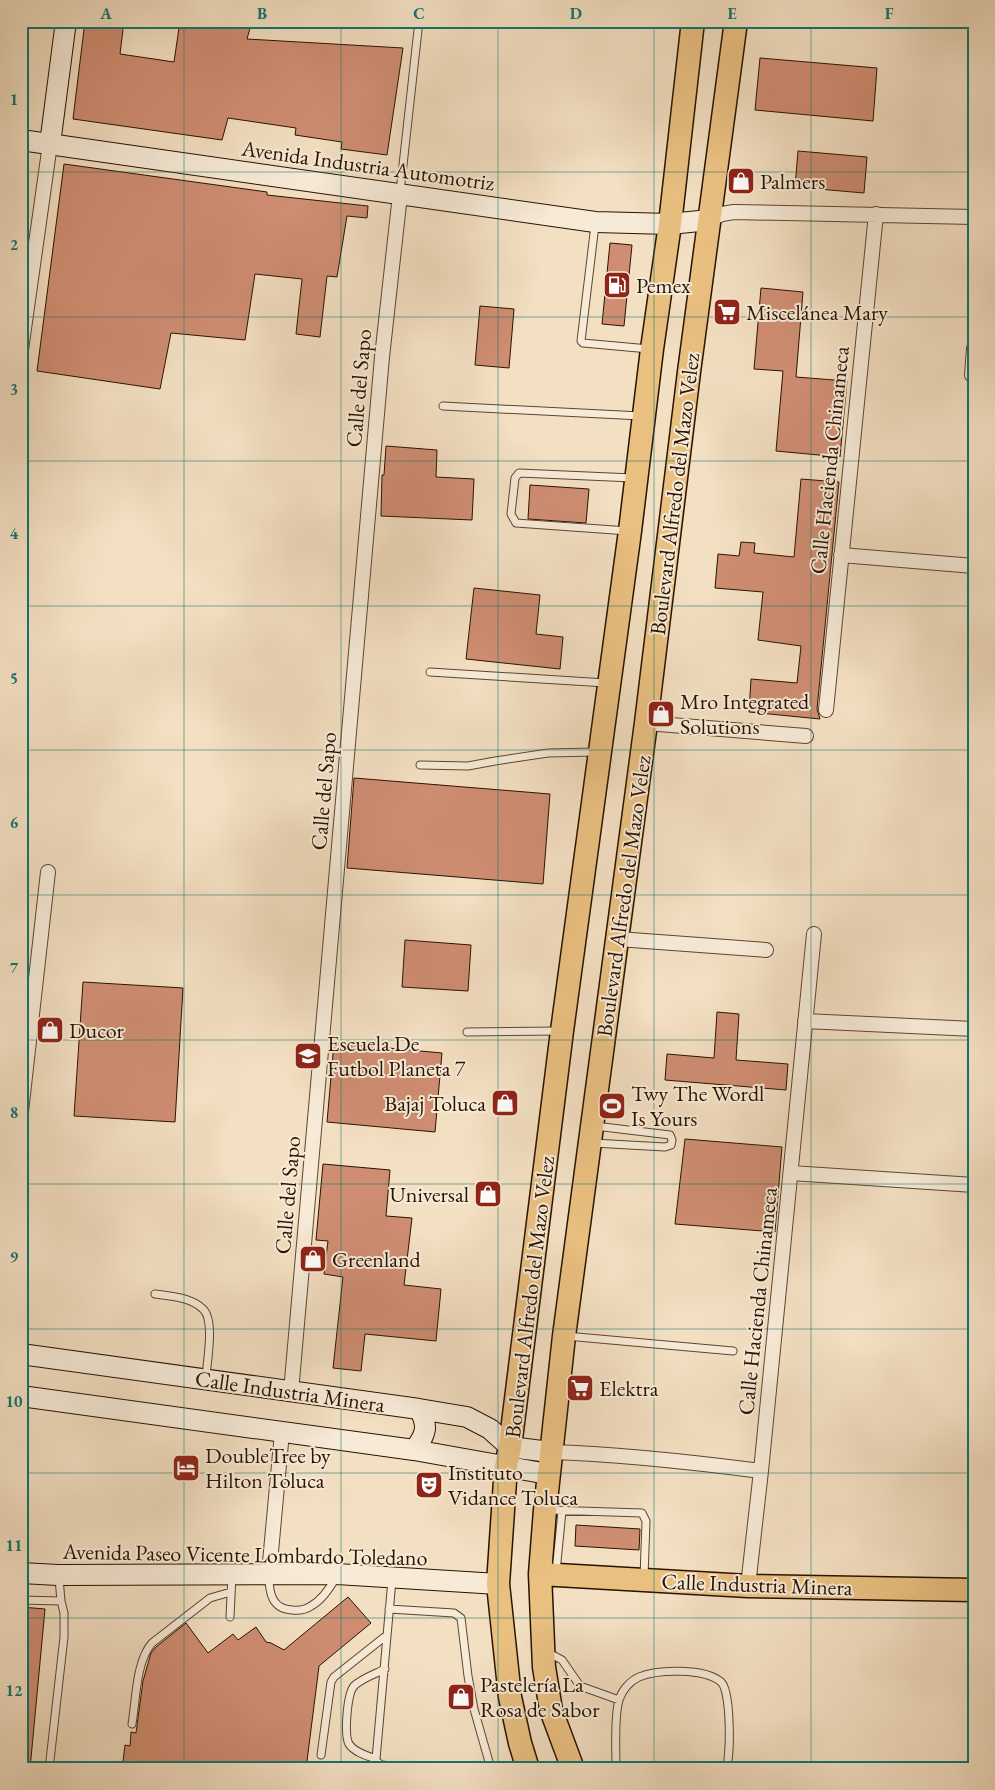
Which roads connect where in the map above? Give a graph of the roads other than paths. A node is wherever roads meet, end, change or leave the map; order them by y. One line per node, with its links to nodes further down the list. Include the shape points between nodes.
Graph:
1 (66, 21): 6 (main road)
2 (419, 21): 7 (lane)
3 (693, 21): 12 (main road, Boulevard Alfredo del Mazo Velez)
4 (736, 21): 10 (main road, Boulevard Alfredo del Mazo Velez)
5 (21, 140): 6 (main road, Avenida Industria Automotriz)
6 (50, 144): 7 (main road, Avenida Industria Automotriz); 15 (street)
7 (400, 195): 11 (main road, Avenida Industria Automotriz); 47 (street, Calle del Sapo, via 382,357)
8 (876, 214): 9 (street); 10 (street, via 734,212); 21 (street, Calle Hacienda Chinameca)
9 (974, 217)
10 (709, 220): 12 (main road, Avenida Industria Automotriz); 26 (main road, Boulevard Alfredo del Mazo Velez)
11 (596, 222): 12 (main road, Avenida Industria Automotriz); 14 (lane, via 581,341)
12 (670, 224): 14 (main road, Boulevard Alfredo del Mazo Velez)
13 (974, 348): 16 (street)
14 (652, 349): 18 (main road, Boulevard Alfredo del Mazo Velez)
15 (21, 350)
16 (972, 374)
17 (443, 406): 18 (lane)
18 (644, 416): 19 (main road, Boulevard Alfredo del Mazo Velez)
19 (636, 479): 20 (main road, Boulevard Alfredo del Mazo Velez); 20 (lane, via 520,473 515,478 511,514 516,522)
20 (630, 531): 24 (main road, Boulevard Alfredo del Mazo Velez)
21 (841, 555): 22 (street); 25 (street, Calle Hacienda Chinameca)
22 (974, 566)
23 (430, 672): 24 (lane)
24 (609, 683): 28 (main road, Boulevard Alfredo del Mazo Velez)
25 (826, 710)
26 (646, 723): 27 (street); 32 (main road, Boulevard Alfredo del Mazo Velez)
27 (806, 736)
28 (599, 752): 29 (lane, via 548,753 468,766); 36 (main road, Boulevard Alfredo del Mazo Velez)
29 (420, 765)
30 (48, 872): 38 (street)
31 (814, 934): 34 (street, Calle Hacienda Chinameca)
32 (618, 938): 33 (street); 39 (main road, Boulevard Alfredo del Mazo Velez)
33 (766, 950)
34 (805, 1021): 35 (street); 40 (street, Calle Hacienda Chinameca)
35 (974, 1029)
36 (562, 1030): 37 (lane); 52 (main road, Boulevard Alfredo del Mazo Velez)
37 (467, 1032)
38 (21, 1112)
39 (591, 1134): 39 (lane, via 665,1147 671,1145 672,1140 670,1135); 43 (main road, Boulevard Alfredo del Mazo Velez)
40 (791, 1173): 41 (street); 54 (street, Calle Hacienda Chinameca)
41 (974, 1185)
42 (155, 1294): 46 (lane, via 191,1302 204,1309 209,1334)
43 (564, 1336): 44 (lane); 53 (main road, Boulevard Alfredo del Mazo Velez)
44 (733, 1351)
45 (21, 1354): 46 (main road, Calle Industria Minera)
46 (205, 1380): 47 (main road, Calle Industria Minera)
47 (291, 1392): 49 (main road, Calle Industria Minera)
48 (21, 1396): 50 (main road, Calle Industria Minera)
49 (419, 1408): 51 (main road, via 426,1428); 52 (main road, Calle Industria Minera, via 468,1417 490,1429)
50 (282, 1432): 51 (main road, Calle Industria Minera); 57 (street)
51 (414, 1450): 52 (main road, Calle Industria Minera)
52 (508, 1456): 53 (main road, Calle Industria Minera); 64 (main road, Boulevard Alfredo del Mazo Velez)
53 (549, 1463): 54 (street, via 597,1454); 55 (main road, Boulevard Alfredo del Mazo Velez)
54 (761, 1471): 65 (street, Calle Hacienda Chinameca)
55 (553, 1511): 60 (main road, Boulevard Alfredo del Mazo Velez); 62 (lane, via 642,1513 646,1520)
56 (21, 1573): 59 (main road, Avenida Paseo Vicente Lombardo Toledano)
57 (269, 1573): 58 (main road, Avenida Paseo Vicente Lombardo Toledano); 58 (lane, via 269,1588 274,1601 284,1610 298,1611 320,1600); 63 (main road, Avenida Paseo Vicente Lombardo Toledano)
58 (338, 1574): 61 (main road, Avenida Paseo Vicente Lombardo Toledano)
59 (58, 1575): 63 (main road, Avenida Paseo Vicente Lombardo Toledano); 68 (lane)
60 (548, 1575): 62 (main road, Calle Industria Minera); 72 (main road, Boulevard Alfredo del Mazo Velez)
61 (393, 1577): 64 (main road, Avenida Paseo Vicente Lombardo Toledano); 69 (lane)
62 (644, 1580): 65 (main road, Calle Industria Minera)
63 (232, 1583): 70 (lane); 75 (lane, via 146,1650)
64 (498, 1584): 81 (main road, Boulevard Alfredo del Mazo Velez, via 510,1697)
65 (748, 1586): 66 (main road, Calle Industria Minera)
66 (973, 1587)
67 (21, 1600): 68 (lane)
68 (61, 1602): 78 (lane, via 64,1637)
69 (390, 1609): 71 (lane); 80 (lane, via 454,1613 461,1618 474,1709)
70 (230, 1617)
71 (387, 1635): 73 (lane); 76 (lane, via 330,1682)
72 (543, 1650): 74 (lane, via 562,1660 580,1686); 82 (main road, Boulevard Alfredo del Mazo Velez, via 551,1710)
73 (385, 1669): 77 (lane); 77 (lane, via 354,1687 349,1704 347,1730 350,1745)
74 (619, 1700): 83 (lane); 84 (lane, via 626,1686 650,1673 690,1672 722,1682 728,1708 729,1755)
75 (132, 1724)
76 (321, 1755)
77 (376, 1759): 79 (lane, via 382,1765)
78 (49, 1769)
79 (420, 1769)
80 (490, 1769)
81 (528, 1769)
82 (573, 1769)
83 (616, 1769)
84 (726, 1769)

